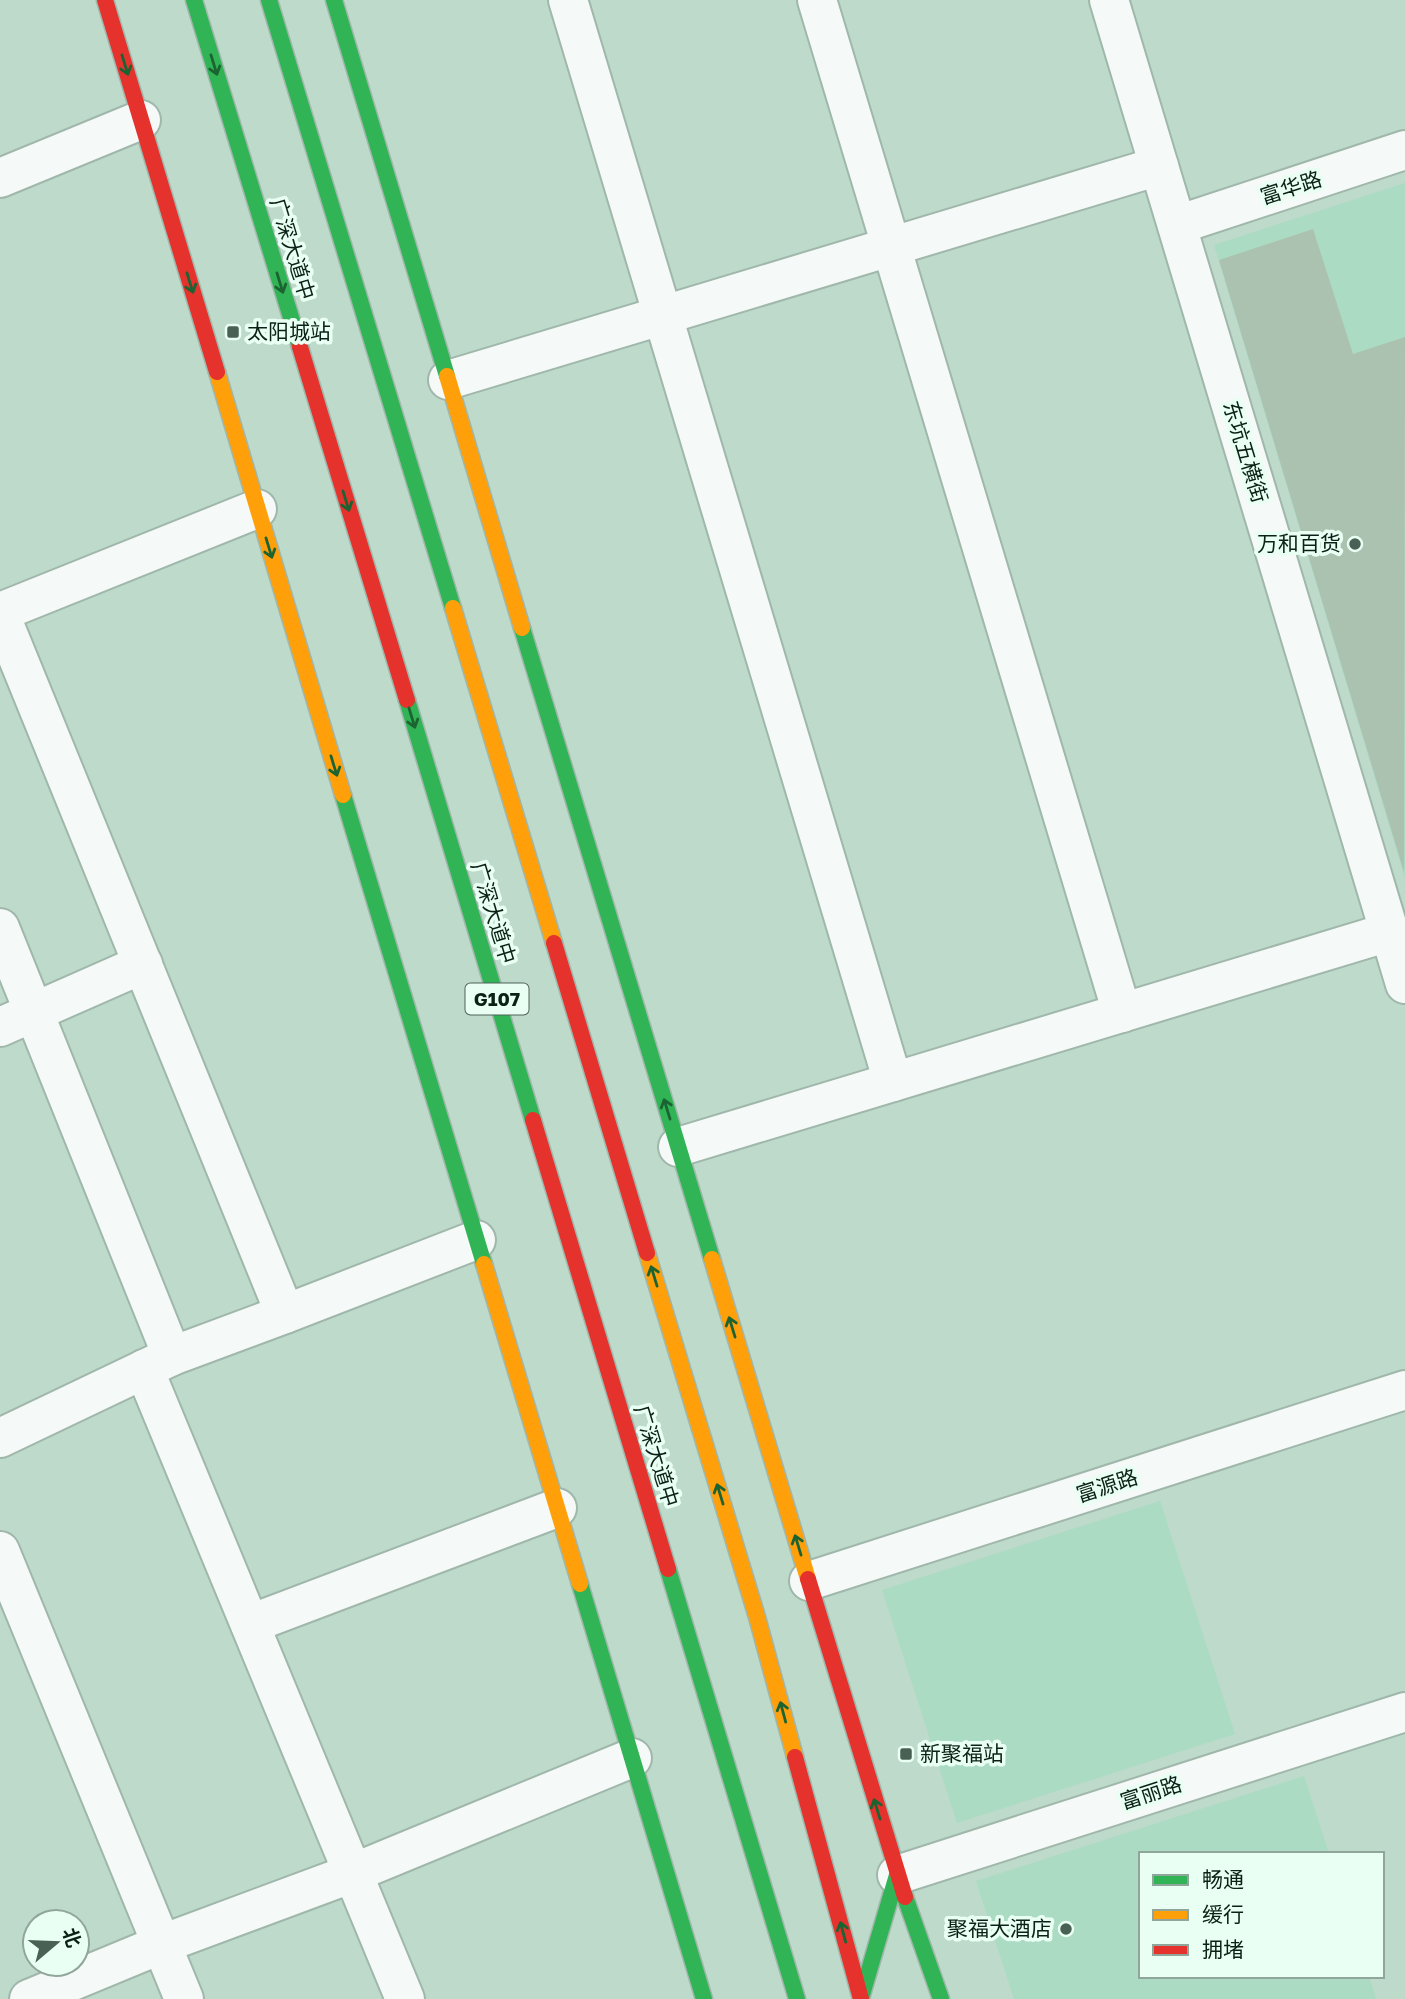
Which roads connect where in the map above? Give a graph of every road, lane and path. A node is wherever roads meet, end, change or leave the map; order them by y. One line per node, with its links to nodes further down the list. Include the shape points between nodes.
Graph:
1 (105, 0): 8 (main road, one-way to 8)
2 (194, 0): 45 (main road, 广深大道中 / G107, one-way to 45)
3 (269, 0): 40 (main road, one-way to 3, via 757,1617)
4 (334, 0): 15 (main road)
5 (568, 0): 14 (street)
6 (817, 0): 13 (street)
7 (1109, 0): 10 (street, 东坑五横街)
8 (141, 120): 11 (street); 16 (main road, one-way to 16)
9 (1405, 150): 12 (street, 富华路)
10 (1159, 166): 12 (street, 东坑五横街); 13 (street)
11 (0, 178)
12 (1177, 225): 19 (street, 东坑五横街)
13 (891, 247): 14 (street); 22 (street)
14 (662, 315): 15 (street); 24 (street)
15 (448, 380): 25 (main road, one-way to 15)
16 (257, 509): 17 (street); 26 (main road, one-way to 26)
17 (0, 613): 20 (street)
18 (0, 928): 23 (street)
19 (1396, 938): 21 (street, 东坑五横街); 22 (street)
20 (143, 964): 23 (street); 27 (street)
21 (1405, 984)
22 (1122, 1013): 24 (street)
23 (17, 1020): 28 (street)
24 (893, 1082): 25 (street)
25 (678, 1147): 33 (main road, one-way to 25)
26 (476, 1240): 27 (street); 31 (main road)
27 (285, 1314): 28 (street)
28 (158, 1362): 30 (street); 34 (street)
29 (1405, 1390): 33 (street, 富源路)
30 (0, 1438)
31 (557, 1508): 34 (street); 36 (main road)
32 (0, 1551): 39 (street)
33 (809, 1581): 38 (main road, one-way to 33)
34 (250, 1624): 37 (street)
35 (1405, 1712): 38 (street, 富丽路)
36 (632, 1758): 37 (street); 44 (main road)
37 (353, 1873): 39 (street); 43 (street)
38 (897, 1875): 40 (main road); 46 (main road)
39 (162, 1944): 41 (street); 42 (street)
40 (861, 1998)
41 (29, 1999)
42 (184, 1999)
43 (405, 1999)
44 (704, 1999)
45 (797, 1999)
46 (941, 1999)

